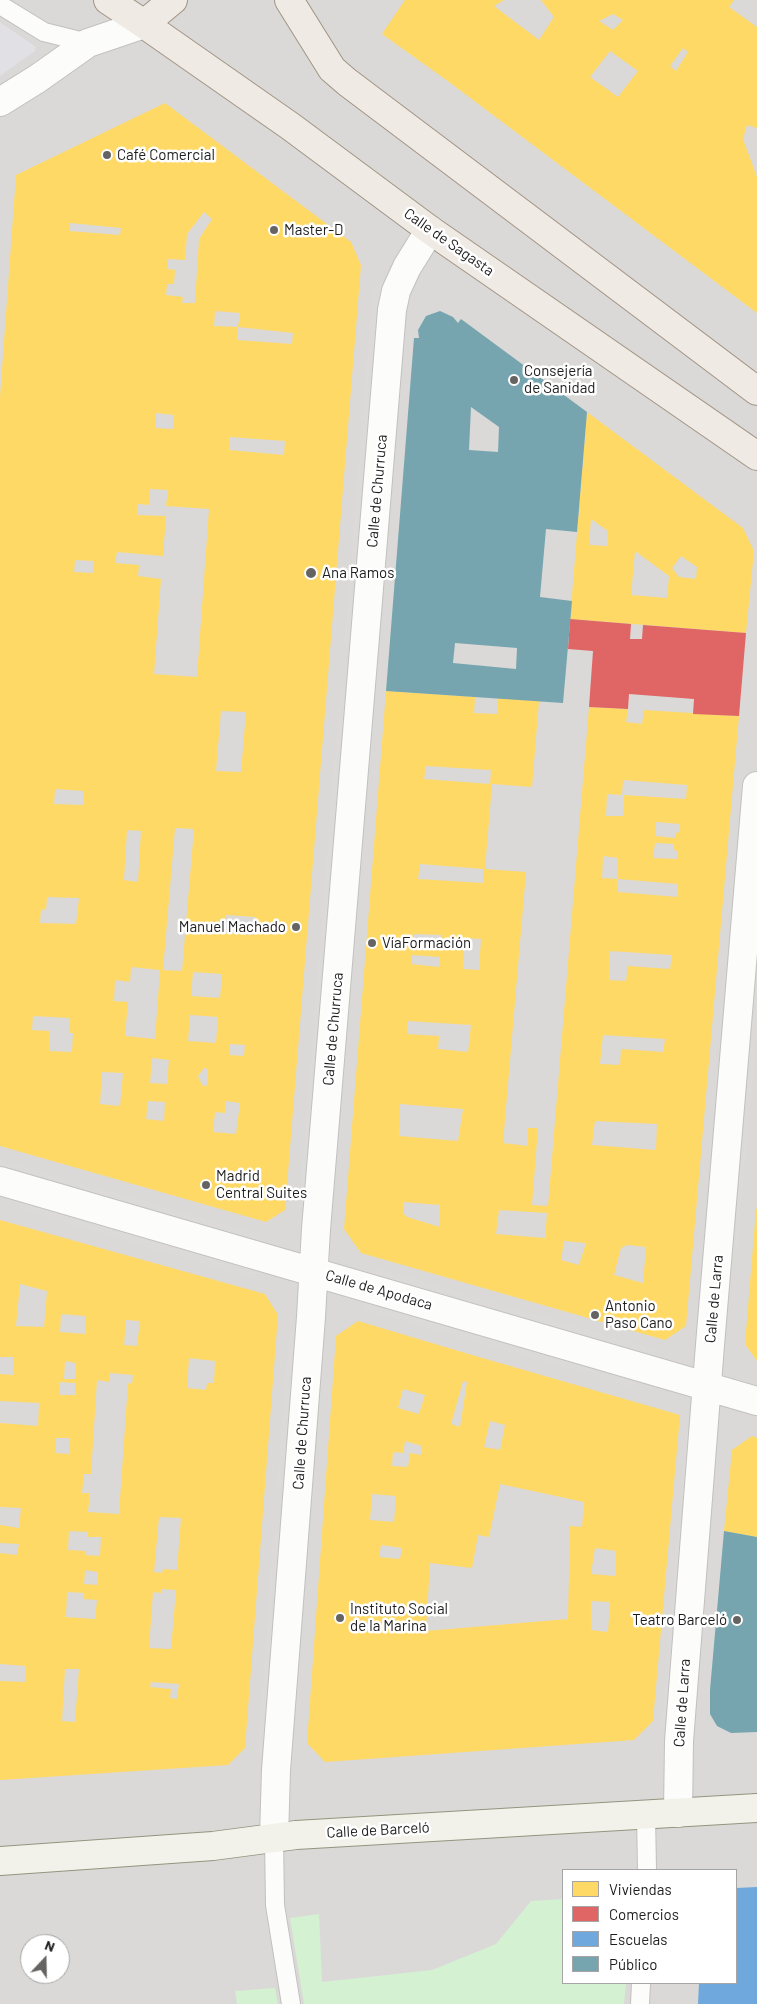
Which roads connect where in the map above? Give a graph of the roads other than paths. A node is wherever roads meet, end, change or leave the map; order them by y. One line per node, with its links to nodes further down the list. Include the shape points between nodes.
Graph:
1 (108, 0): 5 (main road, Calle de Sagasta)
2 (173, 0): 5 (main road)
3 (289, 0): 9 (main road, via 332,69 347,82)
4 (0, 5): 6 (lane, via 44,32)
5 (144, 24): 6 (street); 8 (main road, Calle de Sagasta, via 290,126)
6 (88, 43): 7 (street)
7 (0, 102)
8 (430, 230): 10 (main road, Calle de Sagasta); 13 (street, Calle de Churruca, via 407,267 392,310)
9 (757, 391)
10 (757, 456)
11 (757, 786): 14 (street, Calle de Larra)
12 (0, 1181): 13 (street, Calle de Apodaca)
13 (314, 1271): 14 (street, Calle de Apodaca); 19 (street, Calle de Churruca, via 276,1770)
14 (707, 1386): 15 (street, Calle de Apodaca); 17 (street, Calle de Larra, via 679,1741)
15 (757, 1401)
16 (757, 1808): 17 (street, Calle de Barceló)
17 (678, 1813): 18 (street, Calle de Barceló)
18 (646, 1814): 19 (street, Calle de Barceló); 21 (lane)
19 (274, 1838): 20 (street, Calle de Barceló, via 164,1850); 23 (lane, via 276,1905)
20 (0, 1861)
21 (647, 1869)
22 (641, 1984): 24 (lane)
23 (291, 2004)
24 (640, 2004)

